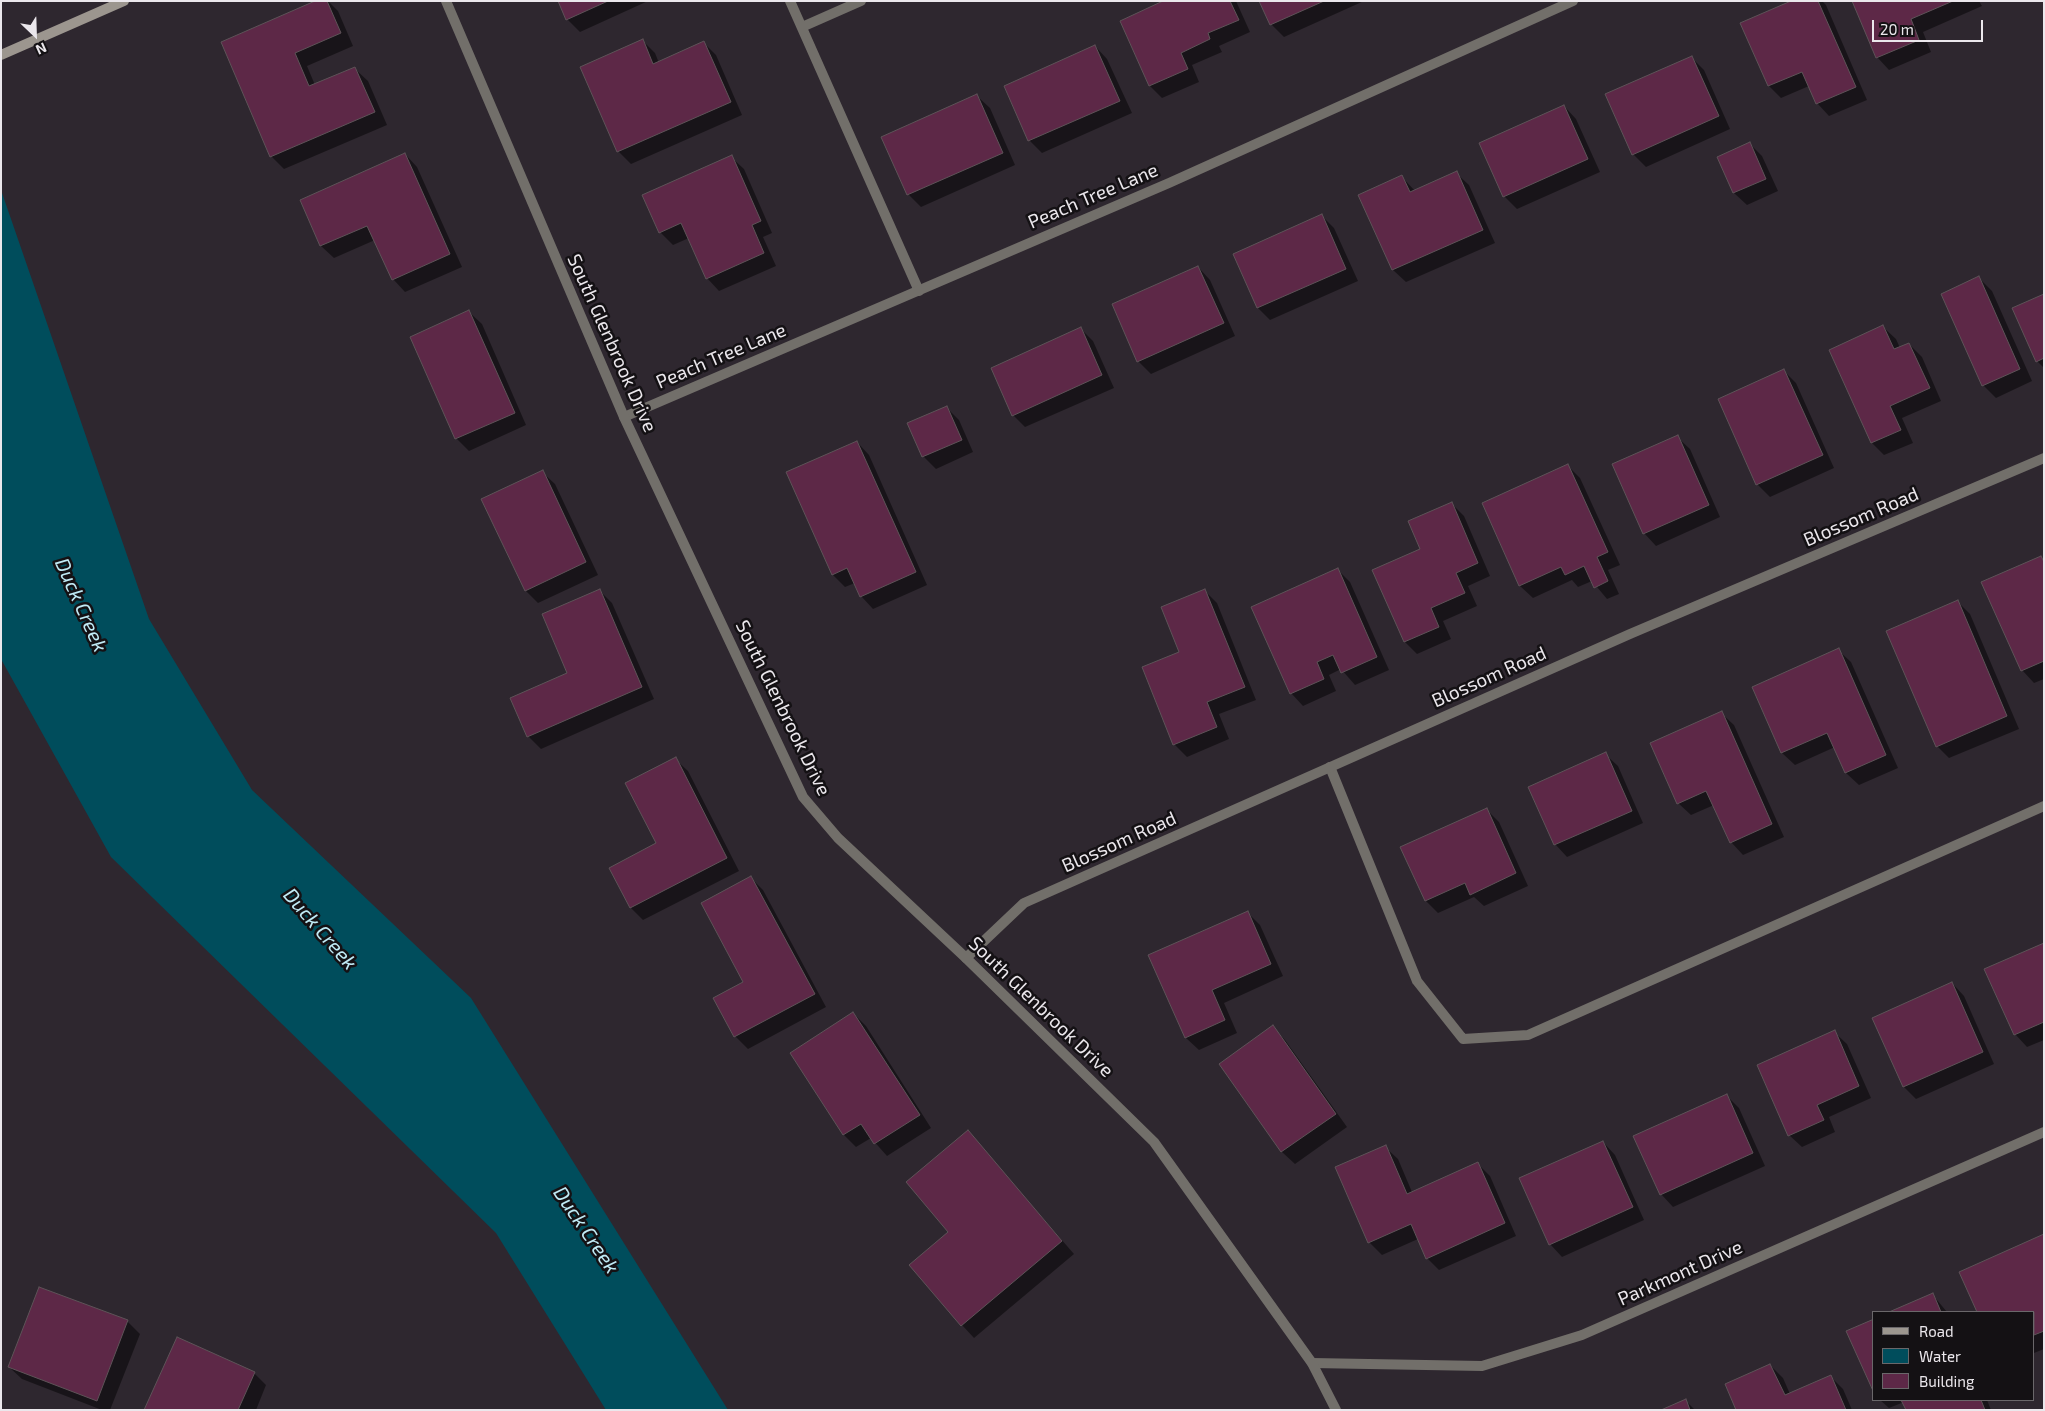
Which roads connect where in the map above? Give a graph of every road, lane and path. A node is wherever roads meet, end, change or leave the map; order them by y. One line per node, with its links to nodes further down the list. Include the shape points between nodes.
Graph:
1 (124, 1): 7 (main road)
2 (446, 1): 9 (street, South Glenbrook Drive)
3 (790, 1): 6 (street)
4 (862, 1): 6 (street)
5 (1573, 1): 8 (street, Peach Tree Lane)
6 (802, 27): 8 (street)
7 (1, 55)
8 (919, 291): 9 (street, Peach Tree Lane)
9 (624, 417): 13 (street, South Glenbrook Drive, via 803,797 838,838)
10 (2044, 458): 11 (street, Blossom Road, via 1640,630)
11 (1330, 767): 12 (street, via 1416,981 1463,1039 1528,1035); 13 (street, Blossom Road, via 1024,902)
12 (2044, 806)
13 (966, 958): 15 (street, South Glenbrook Drive, via 1154,1142)
14 (2044, 1132): 15 (street, Parkmont Drive, via 1582,1335 1482,1366)
15 (1312, 1363): 16 (street, South Glenbrook Drive)
16 (1336, 1410)

